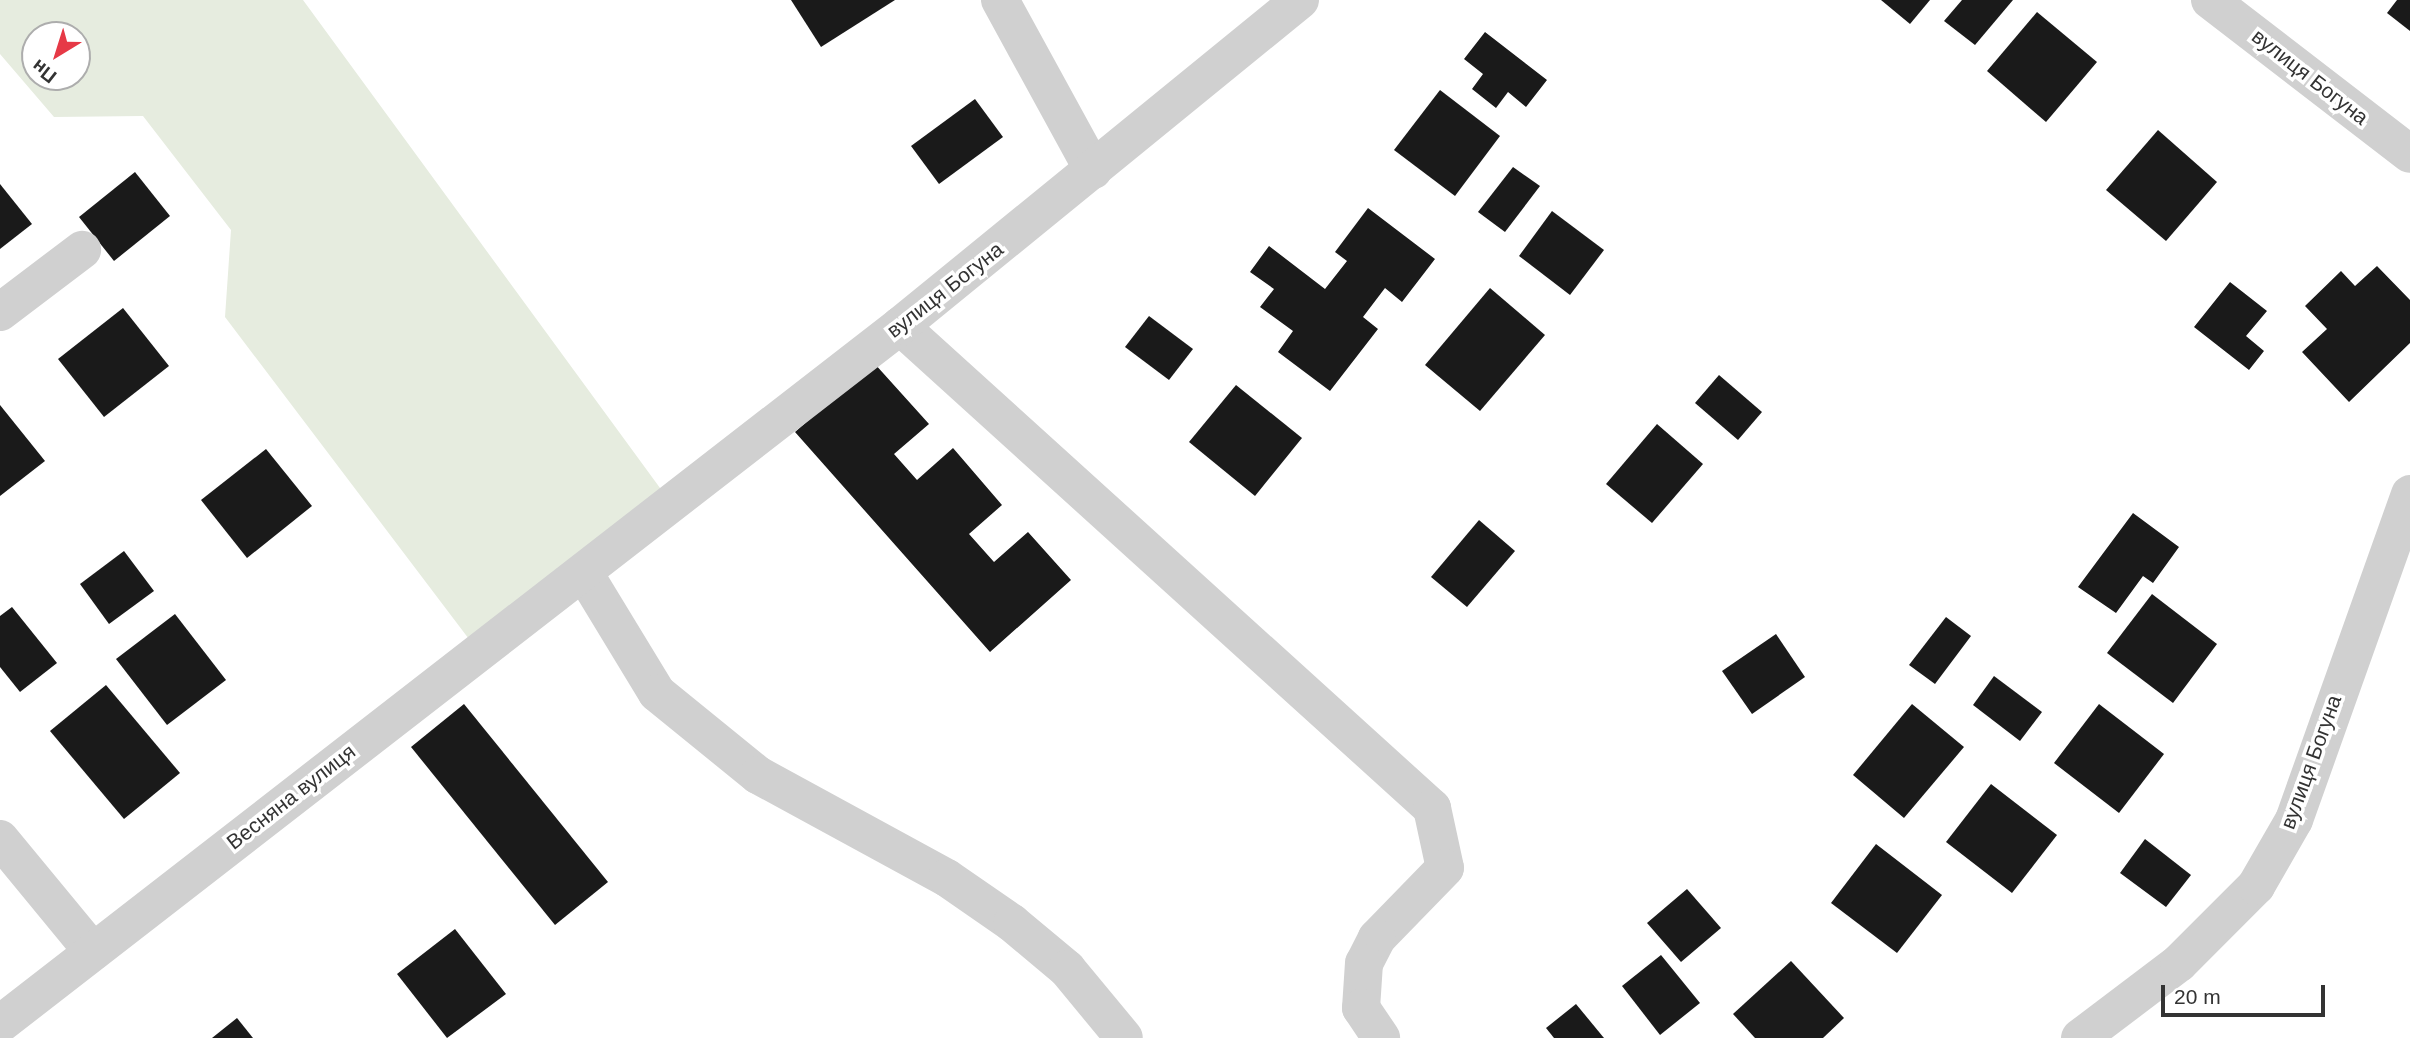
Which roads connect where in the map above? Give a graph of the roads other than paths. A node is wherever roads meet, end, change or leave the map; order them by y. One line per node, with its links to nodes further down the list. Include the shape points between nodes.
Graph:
1 (1000, 0): 5 (street)
2 (1300, 0): 5 (street, вулиця Богуна)
3 (2210, 0): 4 (street, вулиця Богуна)
4 (2410, 154)
5 (1093, 170): 8 (street, вулиця Богуна)
6 (82, 250): 7 (street)
7 (0, 312)
8 (900, 326): 10 (street, вулиця Богуна); 15 (street, via 1432,808 1444,867 1377,939 1364,963 1362,1008)
9 (2410, 494): 16 (street, вулиця Богуна, via 2294,820 2256,886 2179,963)
10 (584, 573): 12 (street, Весняна вулиця); 14 (street, via 657,693 758,775 947,878 1012,923 1068,969)
11 (0, 839): 12 (street)
12 (93, 951): 13 (street, Весняна вулиця)
13 (0, 1024)
14 (1124, 1038)
15 (1381, 1038)
16 (2080, 1038)

